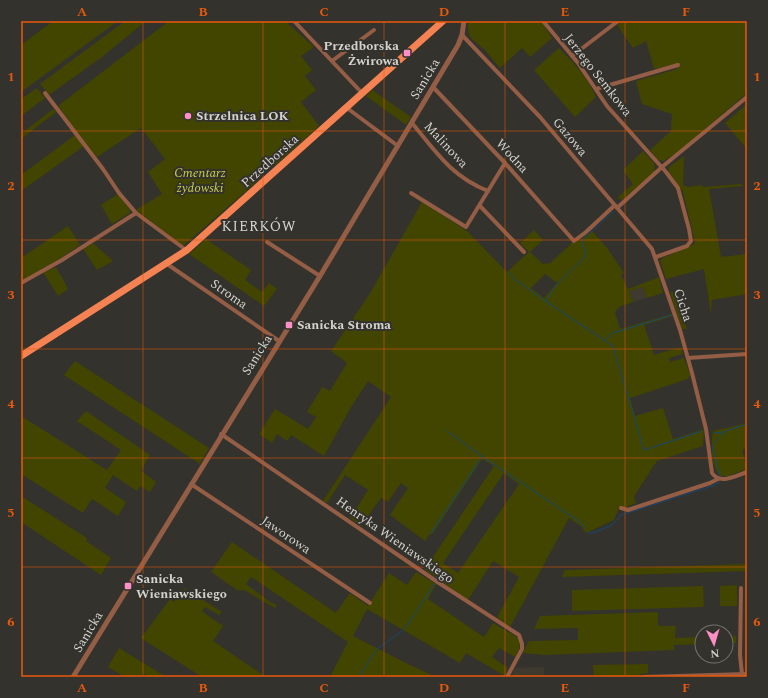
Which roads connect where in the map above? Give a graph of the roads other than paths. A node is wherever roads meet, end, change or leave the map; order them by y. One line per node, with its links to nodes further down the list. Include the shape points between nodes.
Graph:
1 (294, 21): 9 (street)
2 (443, 21): 14 (main road, Przedborska)
3 (464, 21): 7 (street, Sanicka)
4 (543, 21): 8 (street, Jerzego Semkowa)
5 (618, 21): 8 (street)
6 (374, 30): 9 (street)
7 (462, 34): 11 (street, Sanicka, via 455,51); 24 (street, Gazowa, via 540,116)
8 (572, 56): 12 (street, Jerzego Semkowa)
9 (332, 61): 14 (street)
10 (678, 65): 12 (street)
11 (433, 87): 17 (street, Sanicka); 19 (street, Wodna)
12 (596, 89): 20 (street, Jerzego Semkowa, via 607,106)
13 (45, 93): 25 (street)
14 (362, 94): 16 (main road, Przedborska)
15 (747, 97): 20 (street)
16 (346, 108): 18 (street); 27 (main road, Przedborska)
17 (412, 123): 18 (street, Sanicka); 21 (street, Malinowa, via 456,173)
18 (398, 146): 31 (street, Sanicka)
19 (505, 163): 21 (street); 24 (street, Wodna, via 574,241)
20 (662, 167): 24 (street); 29 (street, via 679,191 691,238 686,246)
21 (488, 191): 23 (street)
22 (411, 193): 23 (street, via 466,227)
23 (480, 206): 28 (street)
24 (616, 206): 29 (street, Gazowa, via 650,245)
25 (136, 213): 27 (street); 32 (street)
26 (267, 242): 31 (street)
27 (187, 250): 30 (main road, Przedborska)
28 (524, 252)
29 (656, 257): 36 (street, Cicha)
30 (167, 264): 33 (street, Stroma); 35 (main road, Przedborska)
31 (320, 276): 33 (street, Sanicka)
32 (21, 283)
33 (279, 341): 37 (street, Sanicka)
34 (747, 354): 36 (street)
35 (21, 356)
36 (688, 358): 39 (street, Cicha, via 706,428 712,472)
37 (221, 434): 40 (street, Sanicka); 47 (street, Henryka Wieniawskiego, via 519,635 522,649)
38 (747, 472): 39 (street, via 722,480)
39 (716, 478): 41 (street, via 705,485 628,510)
40 (191, 484): 43 (street, Jaworowa); 46 (street, Sanicka)
41 (621, 508)
42 (741, 588): 44 (street)
43 (370, 603)
44 (742, 674): 45 (street); 48 (street)
45 (747, 674)
46 (73, 677)
47 (507, 677)
48 (643, 677)

